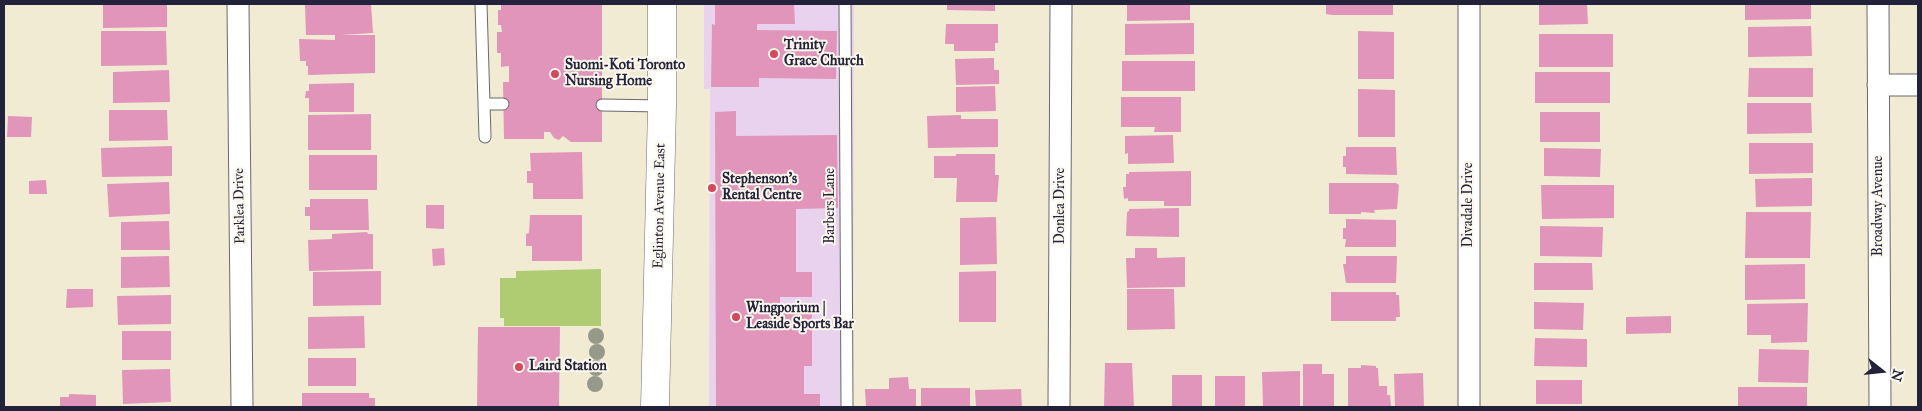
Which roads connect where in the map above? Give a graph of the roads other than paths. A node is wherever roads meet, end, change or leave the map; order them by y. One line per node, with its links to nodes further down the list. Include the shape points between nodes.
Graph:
1 (238, 4): 15 (street, Parklea Drive)
2 (481, 4): 10 (lane)
3 (662, 4): 13 (main road, Eglinton Avenue East)
4 (844, 4): 17 (lane, Barbers Lane)
5 (1061, 4): 18 (street, Donlea Drive)
6 (1469, 4): 19 (street, Divadale Drive)
7 (1878, 4): 8 (street, Broadway Avenue)
8 (1878, 85): 9 (street); 20 (street, Broadway Avenue)
9 (1918, 85)
10 (484, 104): 11 (lane); 14 (lane)
11 (503, 104)
12 (602, 105): 13 (lane)
13 (662, 106): 16 (main road, Eglinton Avenue East)
14 (485, 137)
15 (242, 407)
16 (656, 407)
17 (848, 407)
18 (1059, 407)
19 (1469, 407)
20 (1880, 407)

